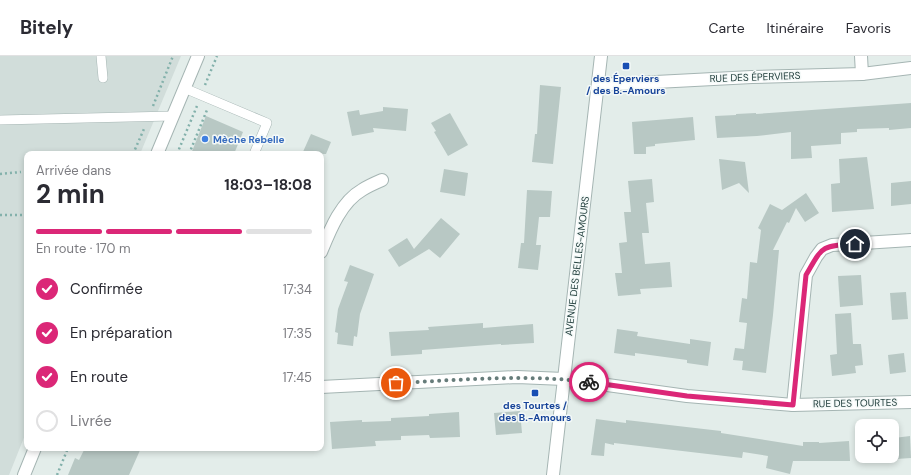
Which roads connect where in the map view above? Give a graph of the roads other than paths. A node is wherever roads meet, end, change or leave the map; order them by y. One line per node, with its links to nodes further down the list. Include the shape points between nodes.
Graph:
1 (101, 56): 7 (lane)
2 (198, 56): 9 (street)
3 (601, 56): 8 (street, AVENUE DES BELLES-AMOURS)
4 (861, 56): 6 (street)
5 (911, 68): 6 (street, RUE DES ÉPERVIERS)
6 (862, 74): 8 (street, RUE DES ÉPERVIERS)
7 (102, 78)
8 (598, 85): 17 (street, AVENUE DES BELLES-AMOURS)
9 (184, 88): 10 (street); 13 (lane, via 267,123)
10 (173, 116): 11 (lane); 12 (street)
11 (0, 120)
12 (158, 151)
13 (255, 151)
14 (382, 180): 16 (street, via 361,190 346,202)
15 (911, 240): 20 (street, via 832,245 822,249 816,257 806,275)
16 (324, 244)
17 (564, 379): 18 (street, RUE DES TOURTES, via 517,377); 20 (street, RUE DES TOURTES, via 687,396); 23 (street, AVENUE DES BELLES-AMOURS)
18 (324, 387)
19 (911, 402): 20 (street, RUE DES TOURTES)
20 (793, 405)
21 (34, 451): 22 (street)
22 (24, 475)
23 (553, 475)

